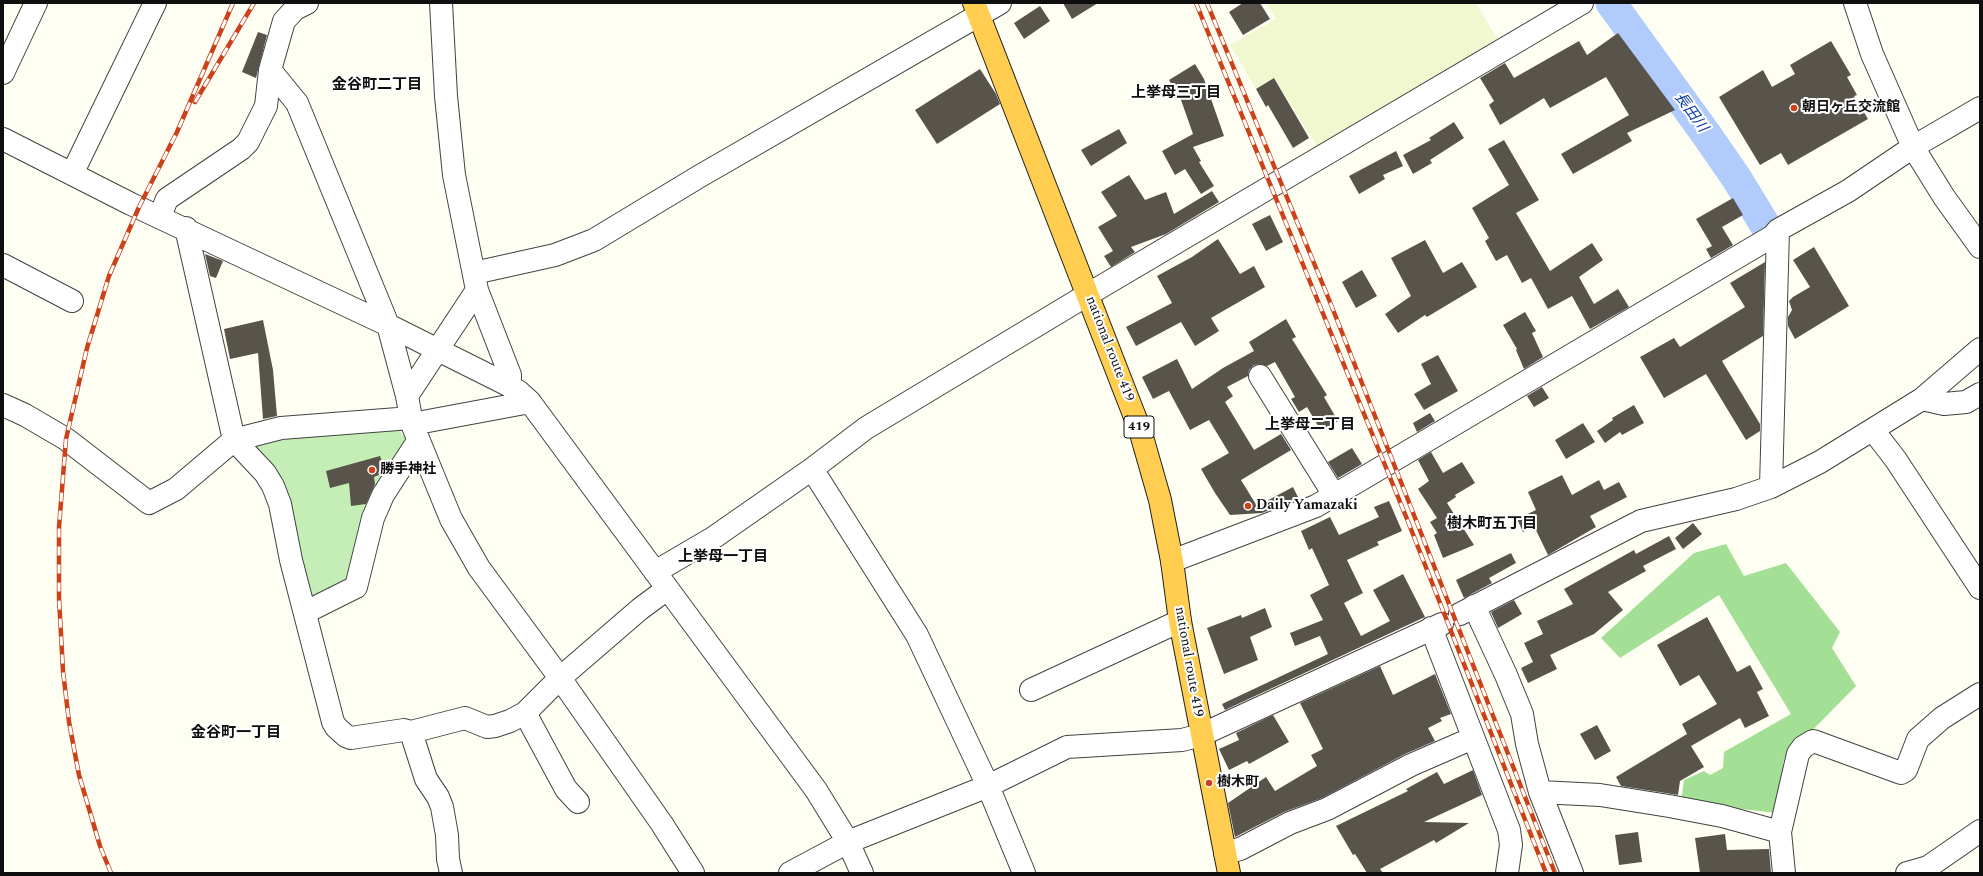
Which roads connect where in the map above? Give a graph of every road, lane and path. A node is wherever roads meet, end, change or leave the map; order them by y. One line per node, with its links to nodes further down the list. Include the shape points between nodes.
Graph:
1 (36, 3): 10 (street)
2 (155, 3): 14 (street)
3 (307, 3): 9 (street, via 295,9 284,21)
4 (442, 3): 20 (street, via 446,96 454,174)
5 (1000, 3): 8 (street)
6 (1582, 3): 21 (street)
7 (1855, 3): 13 (street, via 1872,54)
8 (977, 9): 20 (street, via 594,240); 21 (highway, national route 419 / 419)
9 (270, 70): 15 (street, via 266,106 248,142 167,199); 23 (street, via 297,103)
10 (3, 73)
11 (1980, 108): 13 (street)
12 (3, 139): 14 (street)
13 (1913, 147): 17 (street, via 1848,191); 18 (street, via 1944,197)
14 (72, 174): 15 (street)
15 (160, 216): 16 (street)
16 (186, 228): 23 (street); 35 (street)
17 (1778, 230): 37 (street); 38 (street, via 1773,236)
18 (1980, 247)
19 (3, 265): 22 (street)
20 (475, 282): 25 (street); 27 (street, via 510,375)
21 (1087, 295): 36 (street, via 866,428); 39 (highway, national route 419 / 419, via 1140,430 1160,500)
22 (72, 301)
23 (388, 325): 25 (street); 29 (street)
24 (1980, 349): 30 (street)
25 (438, 350): 27 (street); 29 (street)
26 (1260, 376): 38 (street)
27 (510, 386): 31 (street)
28 (1980, 394): 30 (street, via 1966,402 1944,404)
29 (407, 396): 33 (street)
30 (1922, 399): 34 (street)
31 (530, 402): 33 (street); 40 (street)
32 (3, 404): 35 (street, via 66,439 150,503 176,489)
33 (414, 428): 35 (street, via 276,428); 42 (street, via 373,518 356,587); 44 (street, via 451,518 479,568)
34 (1873, 430): 37 (street, via 1820,462); 41 (street, via 1896,460)
35 (234, 440): 42 (street, via 265,473 273,486 280,504 291,560)
36 (812, 469): 40 (street, via 713,538); 51 (street, via 917,635)
37 (1771, 487): 52 (street, via 1736,500 1641,521 1467,610 1506,675 1522,714)
38 (1334, 495): 39 (street, via 1316,506)
39 (1172, 561): 43 (highway, national route 419 / 419)
40 (661, 580): 44 (street, via 640,610); 56 (street, via 816,790)
41 (1980, 588)
42 (306, 612): 48 (street, via 336,727 351,738 404,730)
43 (1180, 621): 45 (street); 49 (highway, national route 419 / 419)
44 (560, 678): 47 (street); 59 (street)
45 (1031, 690)
46 (1980, 694): 55 (street, via 1942,718 1918,739 1906,770 1901,773 1813,741 1804,747 1798,754)
47 (525, 713): 48 (street, via 495,726 487,726 465,718); 53 (street, via 566,790)
48 (411, 732): 58 (street, via 426,779 442,807)
49 (1201, 735): 50 (street, via 1436,626); 51 (street, via 1182,740 1067,747); 57 (highway, national route 419 / 419)
50 (1473, 738): 57 (street, via 1411,765 1327,809 1290,823 1240,849); 63 (street, via 1508,830 1510,844)
51 (988, 786): 56 (street); 62 (street)
52 (1540, 792): 55 (street, via 1600,795 1669,806 1722,816); 64 (street)
53 (578, 802)
54 (1980, 831): 66 (street, via 1928,867)
55 (1780, 832): 65 (street)
56 (848, 842): 60 (street); 61 (street)
57 (1227, 863)
58 (451, 873)
59 (693, 873)
60 (790, 873)
61 (862, 873)
62 (1024, 873)
63 (1507, 873)
64 (1572, 873)
65 (1784, 873)
66 (1907, 873)

